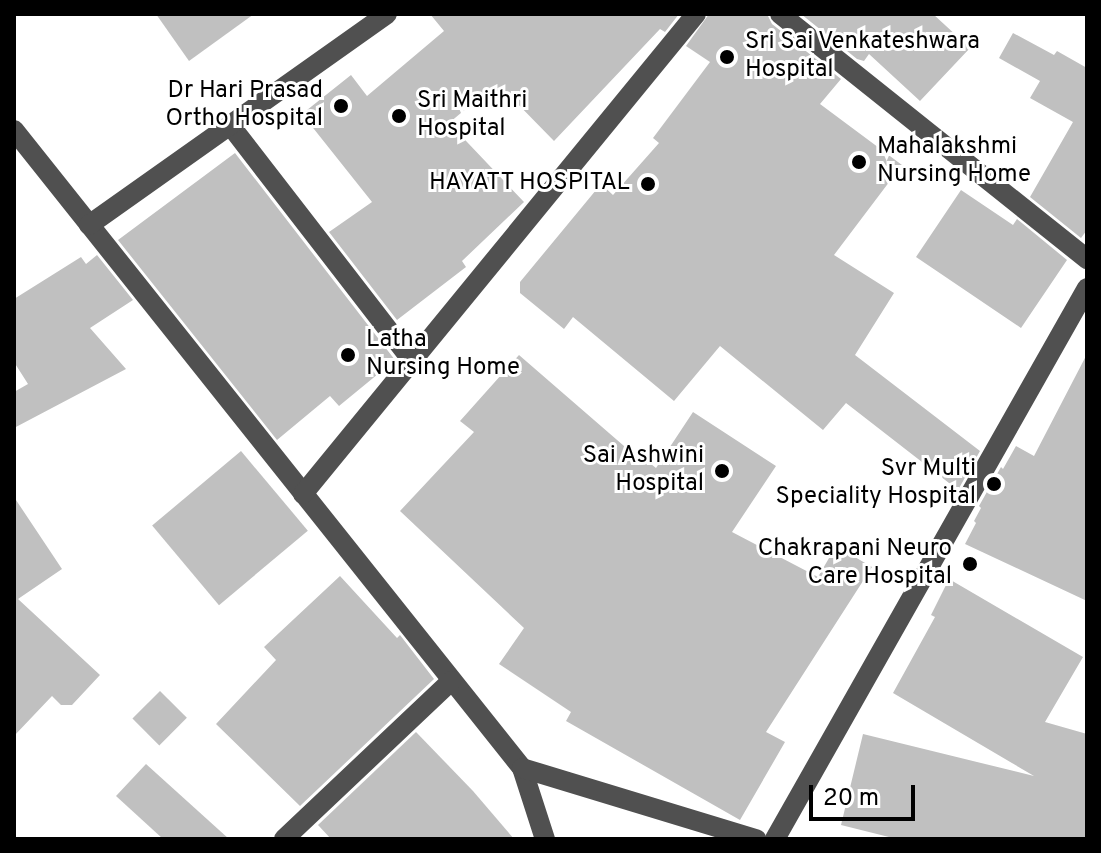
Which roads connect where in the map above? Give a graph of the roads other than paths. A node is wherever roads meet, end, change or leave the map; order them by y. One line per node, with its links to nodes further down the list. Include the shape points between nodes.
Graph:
1 (387, 14): 4 (street)
2 (696, 14): 9 (street)
3 (780, 14): 7 (street)
4 (230, 125): 6 (street); 9 (street)
5 (14, 130): 6 (street)
6 (89, 225): 10 (street)
7 (1087, 259)
8 (1087, 288): 16 (street)
9 (413, 362): 10 (street)
10 (303, 494): 11 (street)
11 (451, 681): 12 (street); 13 (street)
12 (522, 768): 14 (street); 15 (street)
13 (284, 839)
14 (545, 839)
15 (756, 839)
16 (775, 839)

